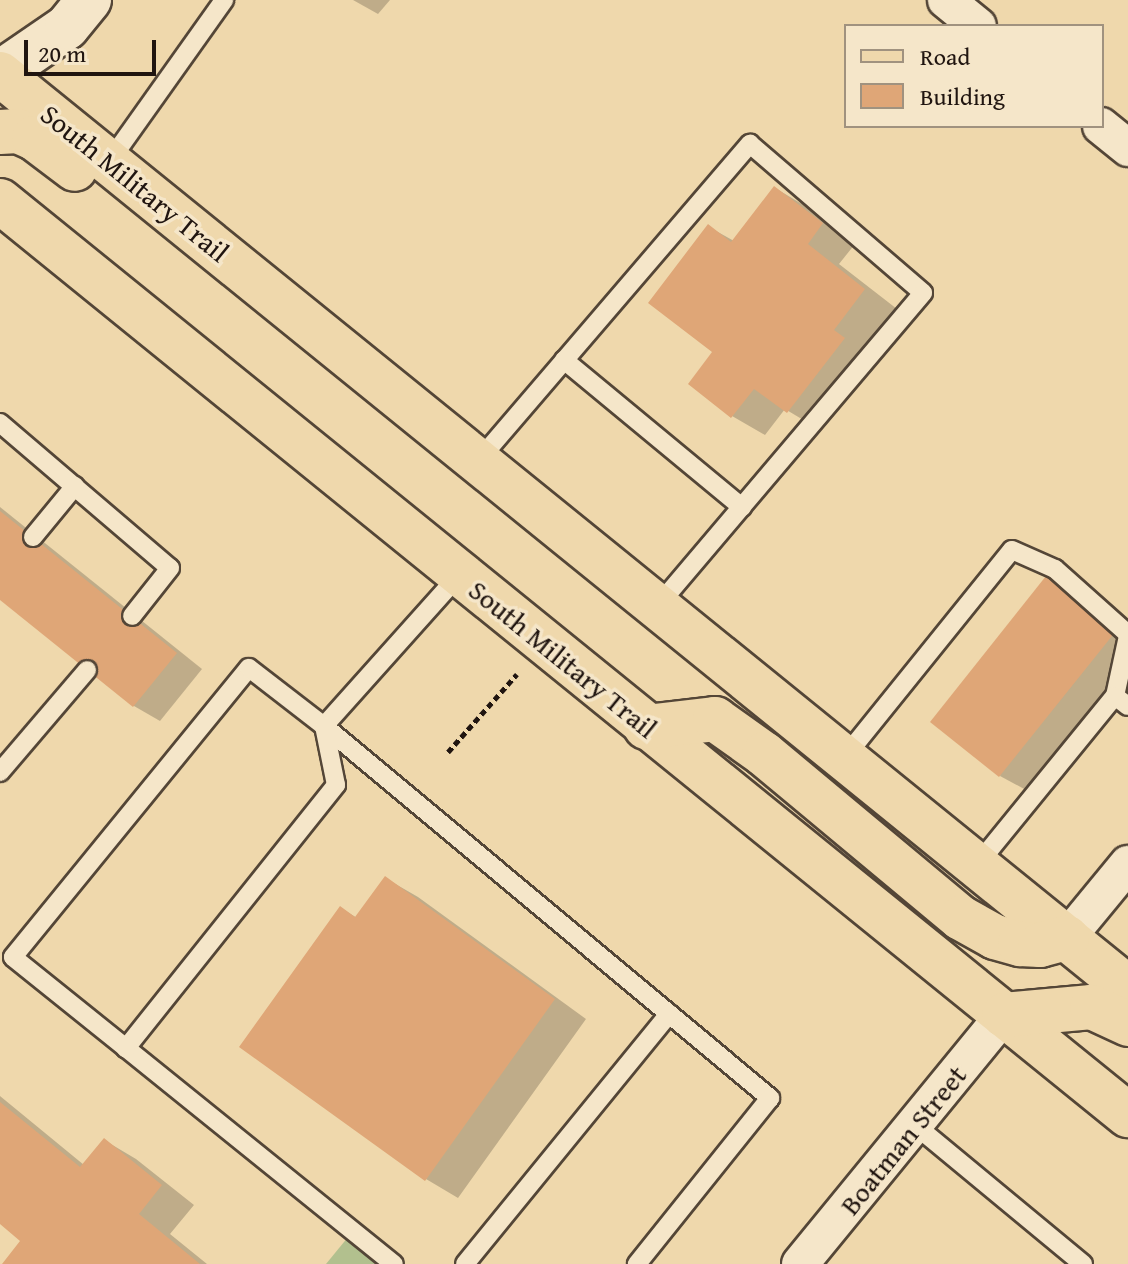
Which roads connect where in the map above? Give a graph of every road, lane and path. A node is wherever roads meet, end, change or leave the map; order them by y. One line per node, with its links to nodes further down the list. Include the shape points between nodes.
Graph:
1 (89, 0): 5 (street, via 67,27)
2 (224, 0): 7 (lane)
3 (946, 0): 4 (street)
4 (976, 24)
5 (0, 73): 7 (main road, South Military Trail)
6 (0, 132): 10 (main road, via 18,131 34,138 366,397)
7 (109, 162): 10 (main road, South Military Trail)
8 (0, 201): 16 (main road, South Military Trail)
9 (564, 360): 12 (lane); 14 (lane); 14 (lane, via 750,144 923,293)
10 (430, 422): 12 (main road, South Military Trail)
11 (0, 423): 13 (lane)
12 (478, 461): 17 (main road, South Military Trail)
13 (75, 486): 15 (lane); 18 (lane, via 170,568)
14 (742, 507): 17 (lane)
15 (33, 537)
16 (460, 574): 23 (lane); 24 (main road, South Military Trail)
17 (657, 607): 26 (main road, South Military Trail)
18 (132, 616)
19 (1128, 635): 22 (lane); 26 (lane, via 1055,569 1012,550)
20 (87, 670): 27 (lane)
21 (518, 674): 25 (path)
22 (1121, 701): 29 (lane)
23 (324, 726): 31 (lane, via 249,668); 33 (lane); 36 (lane, via 336,785)
24 (646, 727): 30 (main road, via 715,719 961,918 1020,944); 34 (main road, South Military Trail)
25 (448, 752)
26 (844, 758): 29 (main road, South Military Trail)
27 (0, 772)
28 (1128, 864): 30 (street)
29 (977, 865): 30 (main road, South Military Trail)
30 (1067, 938): 32 (main road, South Military Trail)
31 (7, 951): 36 (lane)
32 (1128, 988)
33 (669, 1014): 40 (lane); 41 (lane, via 770,1098)
34 (1004, 1015): 35 (main road, via 1092,1007); 37 (main road, South Military Trail); 38 (street, Boatman Street)
35 (1128, 1024)
36 (126, 1048): 39 (lane)
37 (1128, 1115)
38 (915, 1125): 42 (street, Boatman Street); 43 (lane)
39 (394, 1264)
40 (465, 1264)
41 (637, 1264)
42 (800, 1264)
43 (1083, 1264)

